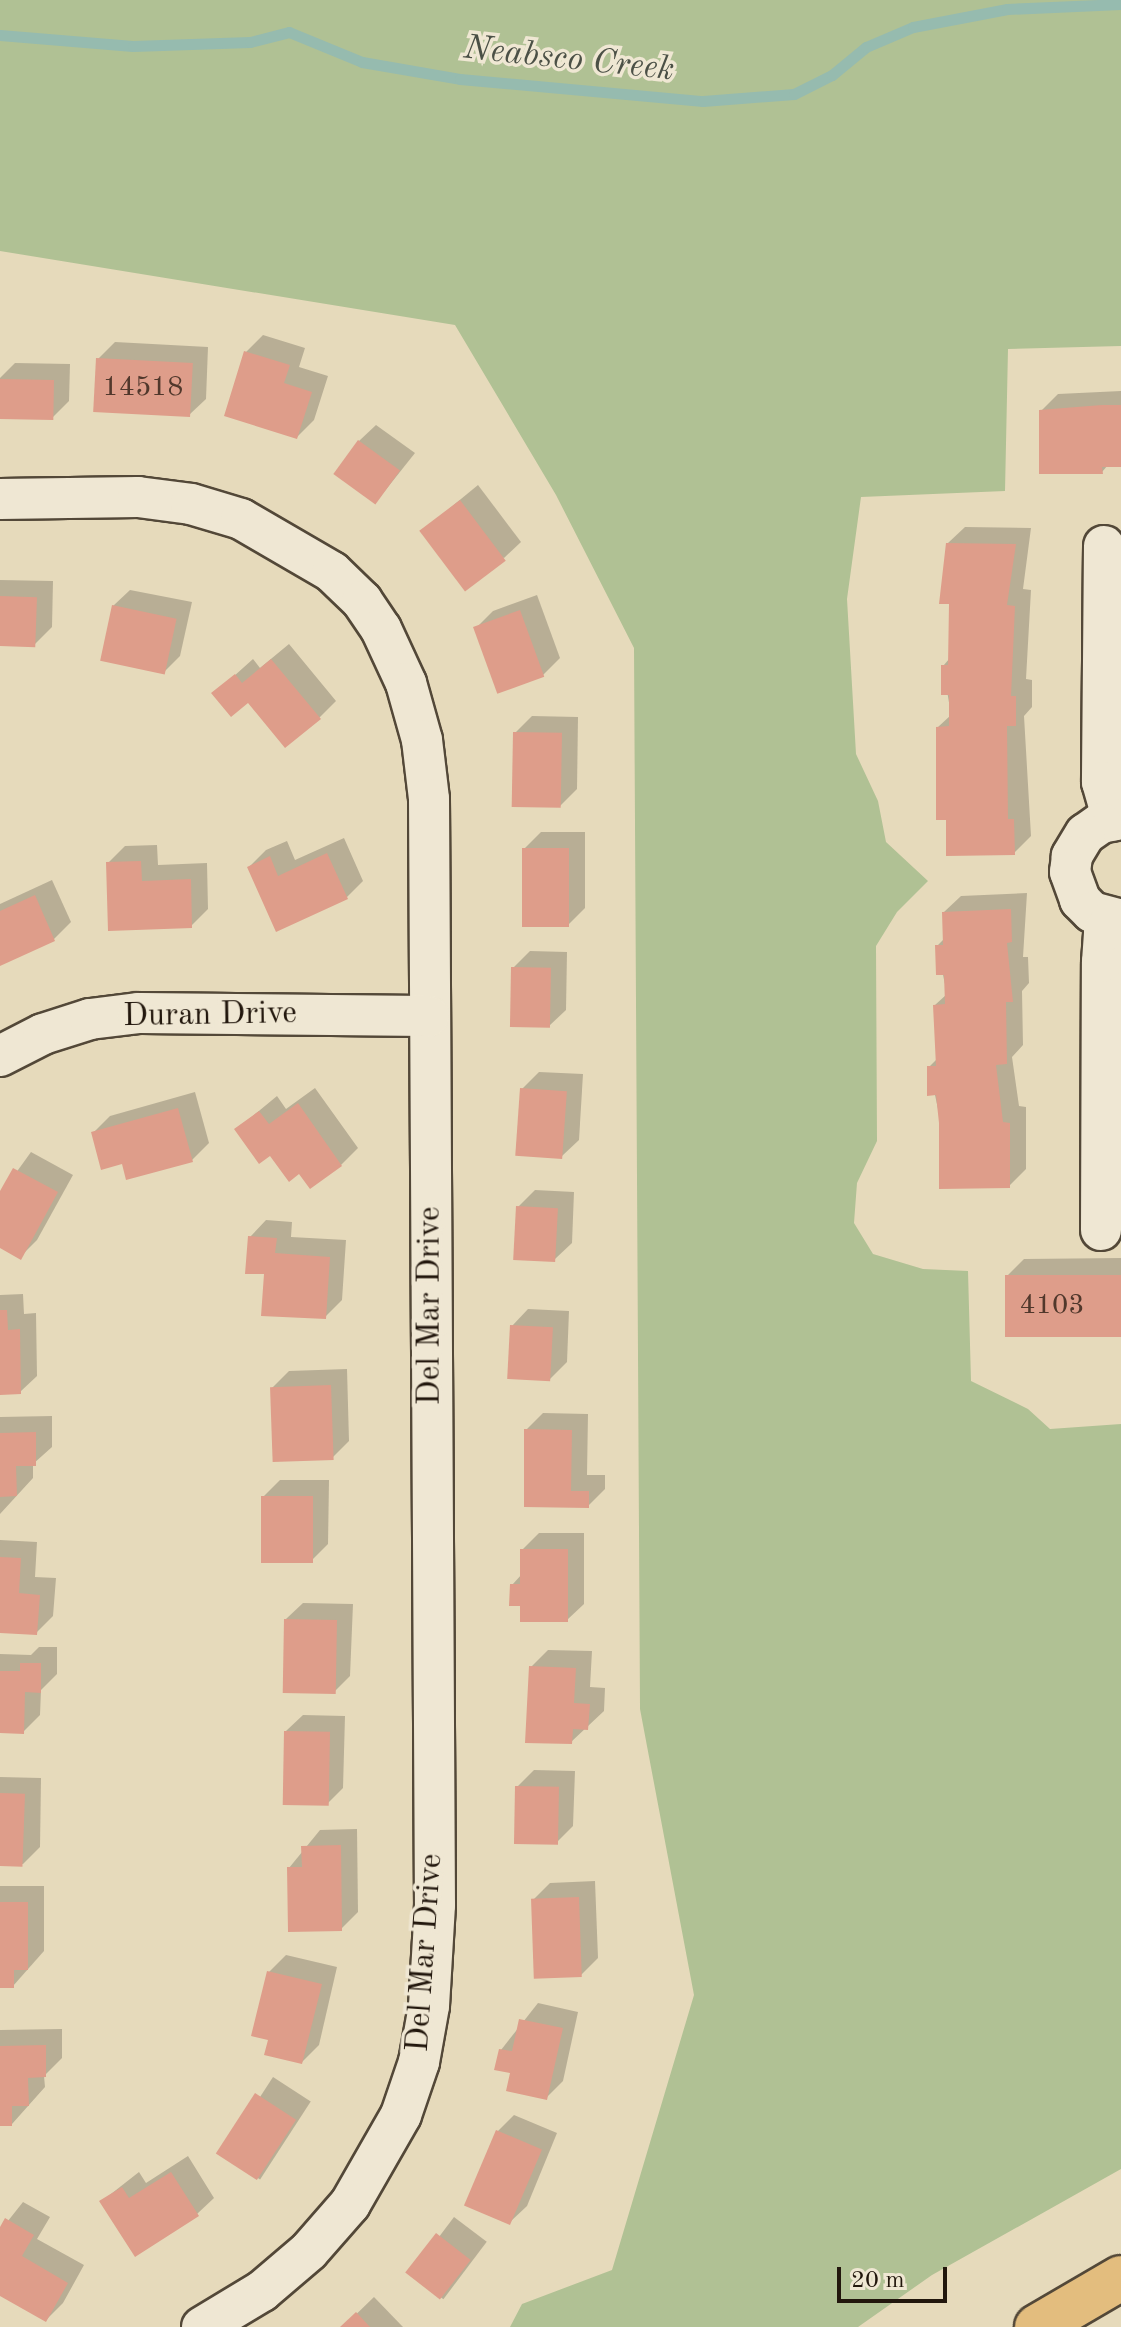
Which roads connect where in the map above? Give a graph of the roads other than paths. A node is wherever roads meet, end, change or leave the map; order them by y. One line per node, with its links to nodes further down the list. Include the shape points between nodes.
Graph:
1 (0, 499): 5 (street, Del Mar Drive, via 138,497 191,504 241,519 289,542 362,601 406,683 422,740 429,799)
2 (1104, 546): 3 (street, via 1102,782)
3 (1117, 820): 4 (street, via 1085,834 1072,856 1070,872 1080,900)
4 (1117, 920): 7 (street, via 1103,950)
5 (429, 1016): 6 (street, Duran Drive, via 138,1013 90,1019); 9 (street, Del Mar Drive, via 435,1905 419,2062 378,2163 350,2204 309,2251 262,2291)
6 (0, 1056)
7 (1101, 1230)
8 (1121, 2278): 10 (main road)
9 (202, 2327)
10 (1037, 2327)

